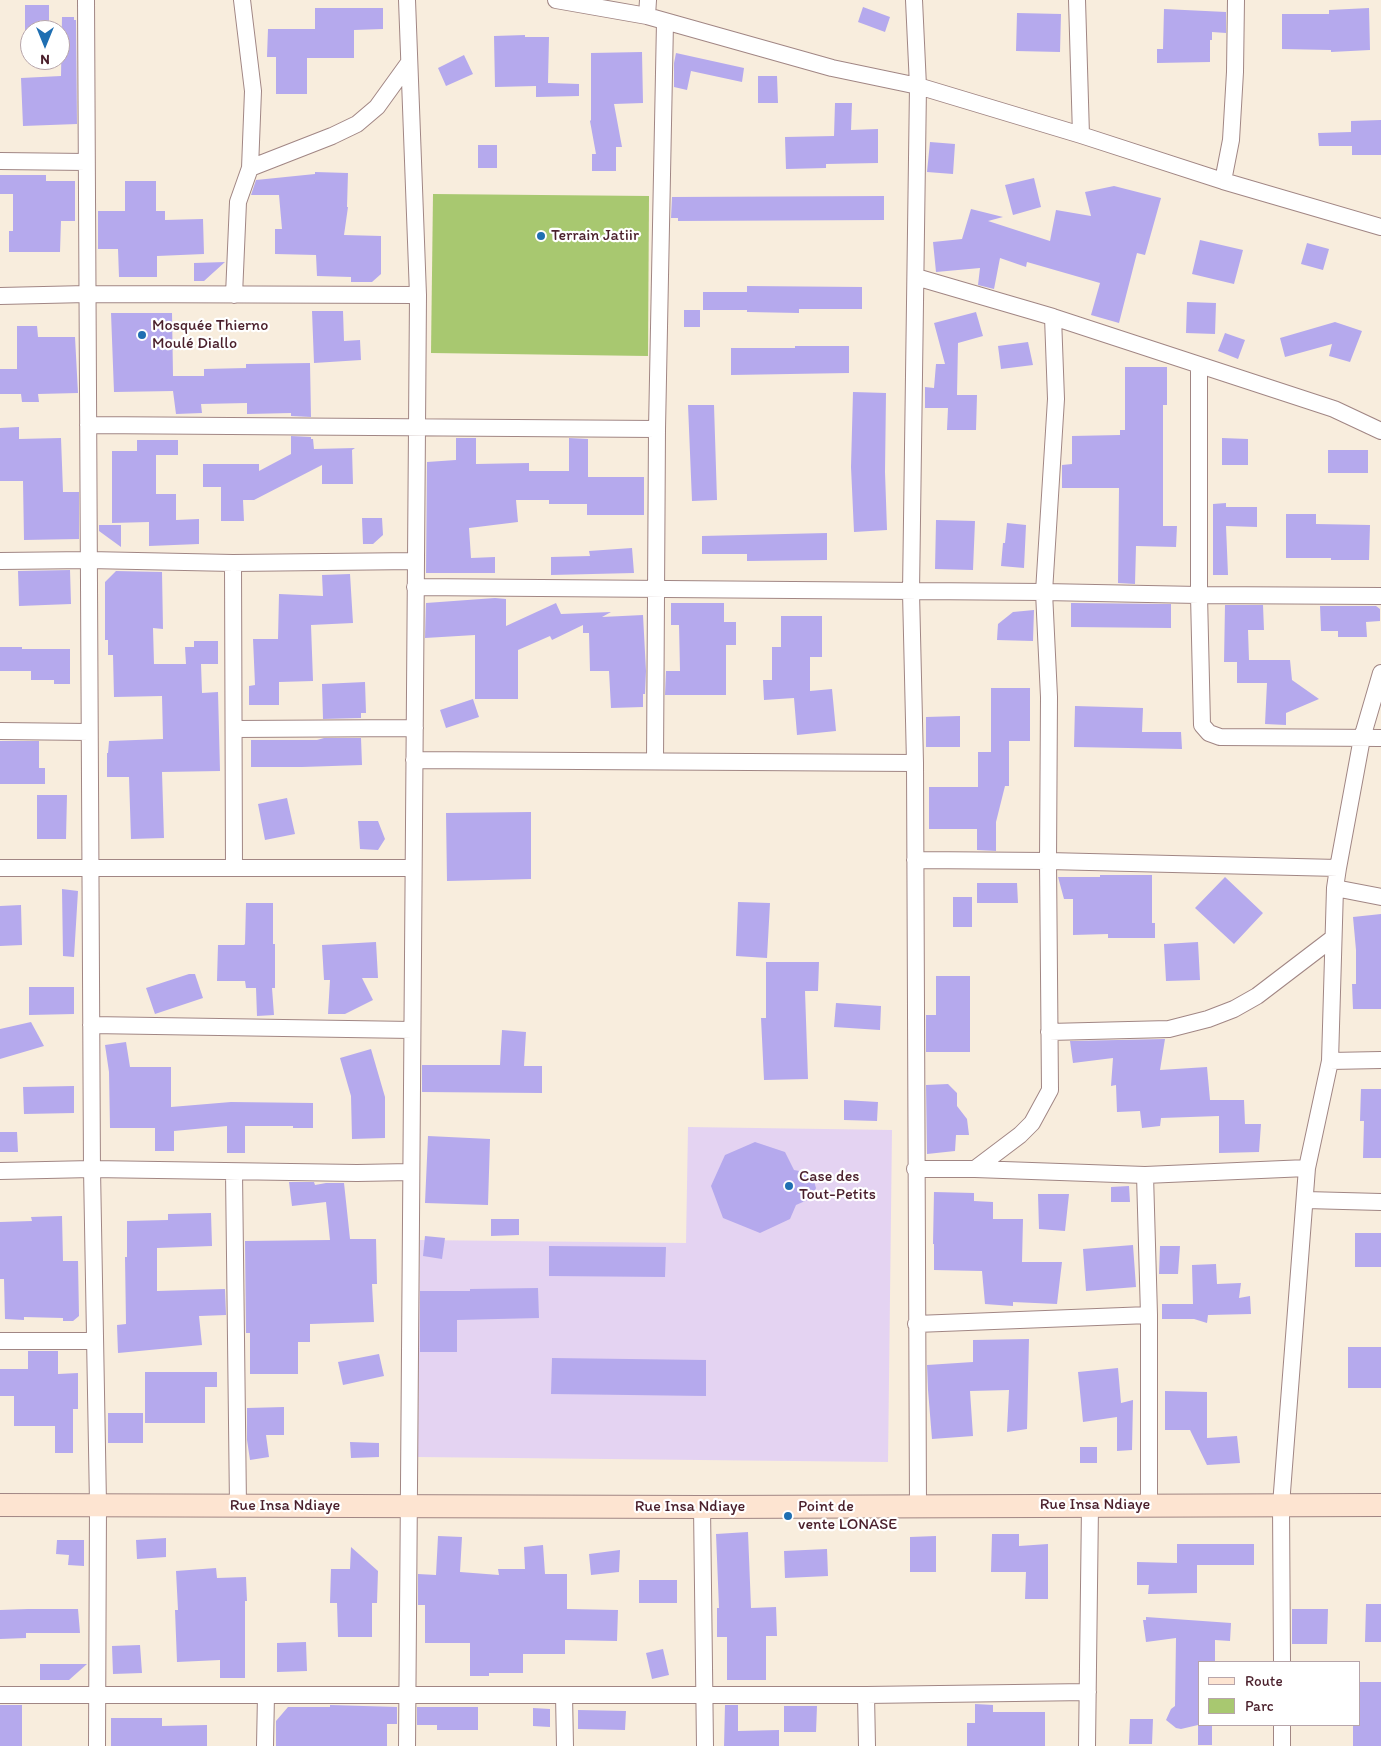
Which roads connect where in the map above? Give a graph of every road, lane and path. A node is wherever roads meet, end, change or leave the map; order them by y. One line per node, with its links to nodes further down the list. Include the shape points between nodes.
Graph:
1 (86, 0): 14 (street)
2 (242, 0): 15 (street, via 253,92)
3 (407, 0): 10 (street)
4 (556, 0): 8 (street)
5 (914, 0): 11 (street)
6 (1078, 0): 12 (street)
7 (1236, 0): 16 (street, via 1231,130)
8 (647, 8): 9 (street)
9 (665, 22): 11 (street, via 832,68); 27 (street)
10 (408, 64): 15 (street, via 377,107 357,124); 21 (street)
11 (918, 86): 12 (street); 18 (street)
12 (1081, 135): 16 (street)
13 (0, 161): 14 (street)
14 (86, 162): 19 (street)
15 (250, 168): 20 (street, via 238,202)
16 (1223, 181): 17 (street)
17 (1381, 227)
18 (916, 277): 23 (street); 35 (street)
19 (87, 294): 20 (street); 22 (street); 25 (street)
20 (234, 295): 21 (street)
21 (418, 295): 26 (street)
22 (0, 296)
23 (1053, 317): 24 (street); 36 (street, via 1056,399)
24 (1199, 365): 28 (street, via 1334,408); 37 (street)
25 (88, 425): 26 (street); 29 (street)
26 (417, 427): 27 (street); 31 (street)
27 (656, 429): 34 (street)
28 (1381, 431)
29 (89, 560): 30 (street); 32 (street); 43 (street)
30 (0, 561)
31 (416, 561): 32 (street); 33 (street)
32 (233, 563): 41 (street)
33 (415, 587): 34 (street); 40 (street)
34 (656, 589): 35 (street); 47 (street)
35 (911, 592): 36 (street); 48 (street)
36 (1044, 592): 37 (street); 50 (street, via 1049,697)
37 (1199, 595): 38 (street); 44 (street, via 1202,725 1209,733 1220,737)
38 (1381, 596)
39 (1381, 673): 44 (street)
40 (414, 728): 41 (street); 46 (street)
41 (234, 729): 52 (street)
42 (0, 732): 43 (street)
43 (90, 732): 55 (street)
44 (1362, 738): 45 (street); 54 (street)
45 (1381, 738)
46 (414, 760): 47 (street); 53 (street)
47 (655, 762): 48 (street)
48 (915, 763): 49 (street)
49 (915, 860): 50 (street); 67 (street)
50 (1048, 861): 54 (street); 61 (street)
51 (0, 868): 55 (street)
52 (234, 868): 53 (street); 55 (street)
53 (413, 868): 60 (street)
54 (1338, 868): 56 (street)
55 (90, 869): 59 (street)
56 (1336, 888): 57 (street); 58 (street)
57 (1381, 897)
58 (1333, 938): 61 (street, via 1257,996 1208,1019 1169,1029); 63 (street)
59 (91, 1025): 60 (street); 65 (street)
60 (412, 1030): 70 (street)
61 (1049, 1032): 66 (street, via 1050,1090 1032,1123)
62 (1381, 1060): 63 (street)
63 (1330, 1061): 64 (street)
64 (1308, 1168): 71 (street); 72 (street)
65 (92, 1169): 68 (street); 69 (street); 77 (street)
66 (975, 1169): 67 (street); 71 (street)
67 (915, 1170): 75 (street)
68 (0, 1171)
69 (234, 1172): 70 (street); 82 (street)
70 (411, 1172): 86 (street)
71 (1145, 1175): 74 (street)
72 (1306, 1200): 73 (street); 81 (street)
73 (1381, 1202)
74 (1149, 1316): 75 (street); 80 (street)
75 (916, 1324): 83 (street)
76 (0, 1341): 77 (street)
77 (95, 1341): 78 (street)
78 (98, 1504): 79 (main road, Rue Insa Ndiaye); 82 (main road, Rue Insa Ndiaye); 91 (street)
79 (0, 1505)
80 (1149, 1505): 81 (main road, Rue Insa Ndiaye); 84 (main road, Rue Insa Ndiaye)
81 (1281, 1505): 85 (main road, Rue Insa Ndiaye); 88 (street)
82 (238, 1506): 86 (main road, Rue Insa Ndiaye)
83 (918, 1506): 84 (main road, Rue Insa Ndiaye); 87 (main road, Rue Insa Ndiaye)
84 (1090, 1506): 89 (street)
85 (1381, 1506)
86 (409, 1507): 87 (main road, Rue Insa Ndiaye); 93 (street)
87 (702, 1507): 95 (street)
88 (1282, 1661)
89 (1088, 1692): 96 (street); 104 (street)
90 (0, 1695): 91 (street)
91 (97, 1695): 92 (street); 98 (street)
92 (266, 1695): 93 (street); 99 (street)
93 (408, 1695): 94 (street); 100 (street)
94 (564, 1695): 95 (street); 101 (street)
95 (704, 1695): 96 (street); 102 (street)
96 (866, 1695): 103 (street)
97 (1282, 1726): 105 (street)
98 (97, 1746)
99 (265, 1746)
100 (407, 1746)
101 (565, 1746)
102 (706, 1746)
103 (867, 1746)
104 (1087, 1746)
105 (1282, 1746)

